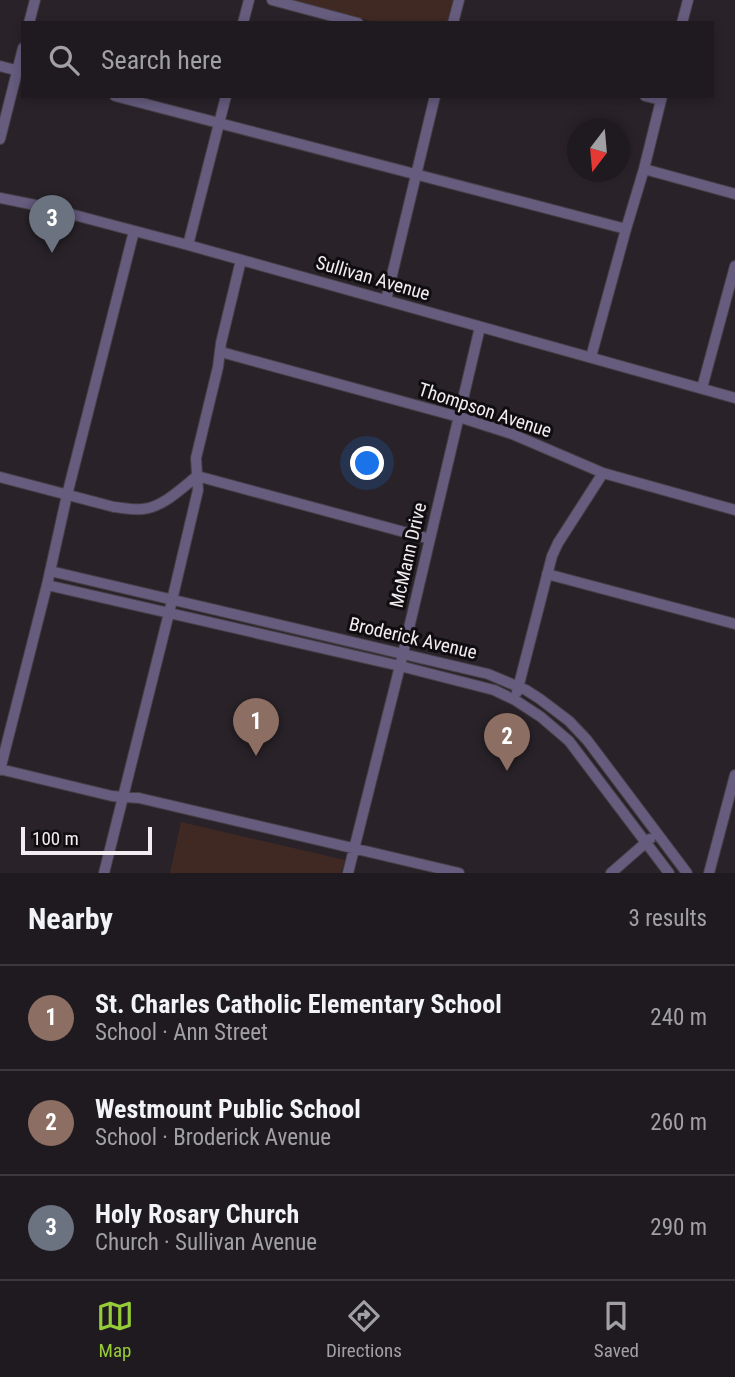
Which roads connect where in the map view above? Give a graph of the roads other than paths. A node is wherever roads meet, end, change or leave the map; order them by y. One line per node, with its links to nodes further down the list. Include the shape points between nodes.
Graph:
1 (35, 0): 6 (street)
2 (249, 0): 7 (street)
3 (271, 0): 8 (street)
4 (459, 0): 9 (street)
5 (688, 0): 10 (street)
6 (30, 21)
7 (244, 21)
8 (350, 21)
9 (454, 21)
10 (683, 21)
11 (0, 66): 12 (street)
12 (20, 71): 18 (street)
13 (123, 98): 17 (street)
14 (225, 98): 17 (street)
15 (435, 98): 20 (street)
16 (661, 98): 19 (street)
17 (219, 123): 20 (street); 25 (street)
18 (0, 139)
19 (644, 169): 21 (street); 23 (street)
20 (416, 174): 23 (street); 28 (street)
21 (735, 194)
22 (0, 198): 24 (street, Sullivan Avenue)
23 (625, 229): 31 (street)
24 (134, 231): 25 (street, Sullivan Avenue); 38 (street)
25 (188, 245): 26 (street, Sullivan Avenue)
26 (241, 260): 28 (street, Sullivan Avenue); 30 (street)
27 (735, 267): 32 (street)
28 (386, 300): 29 (street, Sullivan Avenue)
29 (480, 327): 31 (street, Sullivan Avenue); 34 (street, McMann Drive)
30 (221, 352): 34 (street, Thompson Avenue); 36 (street, via 196,458)
31 (591, 358): 32 (street, Sullivan Avenue)
32 (702, 388): 33 (street, Sullivan Avenue)
33 (735, 398)
34 (459, 417): 35 (street, Thompson Avenue); 40 (street, McMann Drive)
35 (603, 473): 39 (street, Thompson Avenue); 42 (street, via 558,543)
36 (197, 476): 38 (street, via 146,509 114,507); 40 (street); 44 (street, via 198,490)
37 (0, 477): 38 (street)
38 (67, 495): 41 (street)
39 (735, 510)
40 (430, 539): 47 (street, McMann Drive)
41 (50, 570): 43 (street); 44 (street, Broderick Avenue)
42 (547, 573): 46 (street); 49 (street)
43 (47, 584): 45 (street, Broderick Avenue); 51 (street)
44 (172, 599): 45 (street); 47 (street, Broderick Avenue)
45 (169, 612): 48 (street, Broderick Avenue); 53 (street)
46 (735, 624)
47 (402, 654): 48 (street, McMann Drive); 49 (street, Broderick Avenue, via 488,674)
48 (400, 666): 50 (street, Broderick Avenue, via 494,690); 56 (street, McMann Drive)
49 (519, 687): 50 (street); 54 (street, Broderick Avenue, via 548,704 587,740)
50 (515, 701): 55 (street, Broderick Avenue, via 569,741)
51 (0, 770): 53 (street)
52 (735, 775): 63 (street)
53 (122, 797): 56 (street); 57 (street)
54 (657, 834): 55 (street); 62 (street, Broderick Avenue)
55 (646, 842): 60 (street); 61 (street, Broderick Avenue)
56 (354, 849): 58 (street, McMann Drive); 59 (street)
57 (103, 873)
58 (348, 873)
59 (458, 873)
60 (611, 873)
61 (669, 873)
62 (687, 873)
63 (709, 873)

